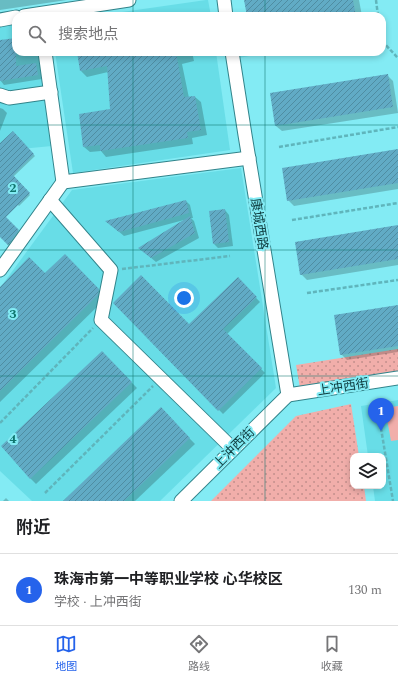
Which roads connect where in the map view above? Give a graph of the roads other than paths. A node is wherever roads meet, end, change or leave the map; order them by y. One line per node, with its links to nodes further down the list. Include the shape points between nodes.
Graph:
1 (129, 0): 3 (street)
2 (224, 0): 4 (street)
3 (58, 12)
4 (226, 12)
5 (12, 18): 6 (street)
6 (0, 20)
7 (46, 56): 9 (street)
8 (233, 56): 11 (street, 康城西路)
9 (51, 92): 10 (street, via 9,98); 12 (street)
10 (0, 95)
11 (248, 158): 12 (street); 16 (street, 康城西路)
12 (63, 182): 13 (street)
13 (50, 200): 14 (street); 17 (street, via 111,270 101,320)
14 (0, 270)
15 (398, 378): 16 (street, 上冲西街)
16 (288, 395): 17 (street, 上沖西街)
17 (233, 449): 18 (street, 上沖西街)
18 (181, 501)

